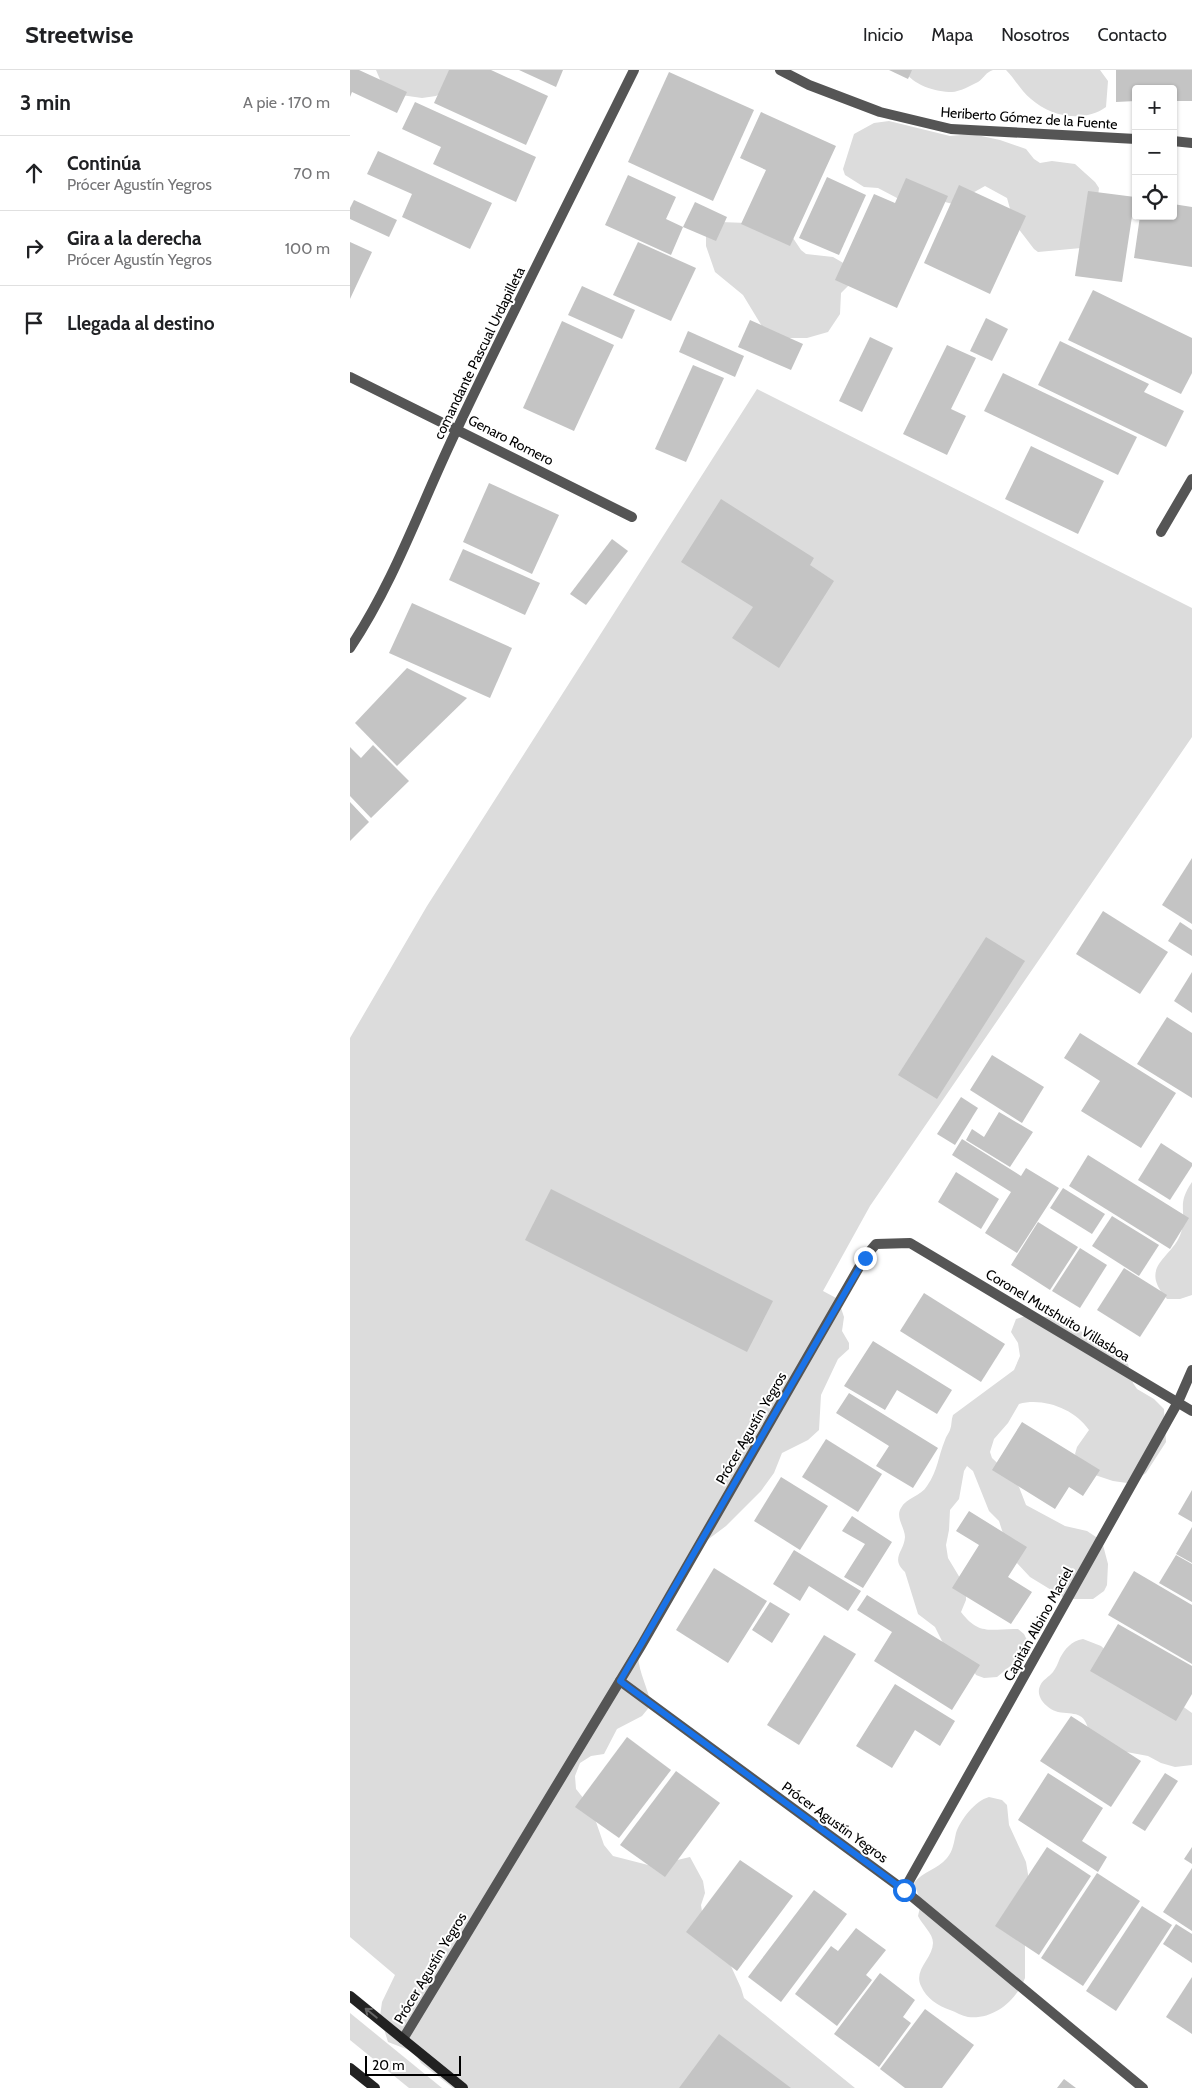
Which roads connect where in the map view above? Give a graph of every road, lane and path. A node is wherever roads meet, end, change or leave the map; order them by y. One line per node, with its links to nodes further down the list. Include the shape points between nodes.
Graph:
1 (634, 70): 7 (street, comandante Pascual Urdapilleta)
2 (780, 70): 3 (street, Heriberto Gómez de la Fuente, via 809,85 880,112 951,129)
3 (1132, 139)
4 (1177, 142): 5 (street)
5 (1192, 142)
6 (350, 377): 7 (street, Genaro Romero)
7 (457, 428): 9 (street, Genaro Romero); 11 (street, comandante Pascual Urdapilleta, via 397,565)
8 (1192, 479): 10 (street)
9 (632, 517)
10 (1161, 532)
11 (350, 648)
12 (910, 1243): 14 (street, Coronel Mutshuito Villasboa); 16 (street, Prócer Agustín Yegros, via 876,1244 865,1258)
13 (1192, 1370): 14 (street, Capitán Albino Maciel)
14 (1178, 1402): 15 (street, Coronel Mutshuito Villasboa); 17 (street, Capitán Albino Maciel)
15 (1192, 1411)
16 (620, 1681): 17 (street, Prócer Agustín Yegros); 19 (street, Prócer Agustín Yegros)
17 (904, 1890): 23 (street, Prócer Agustín Yegros)
18 (350, 1996): 19 (main road, one-way to 18)
19 (403, 2039): 22 (main road)
20 (350, 2068): 21 (main road)
21 (375, 2088)
22 (463, 2088)
23 (1144, 2088)

